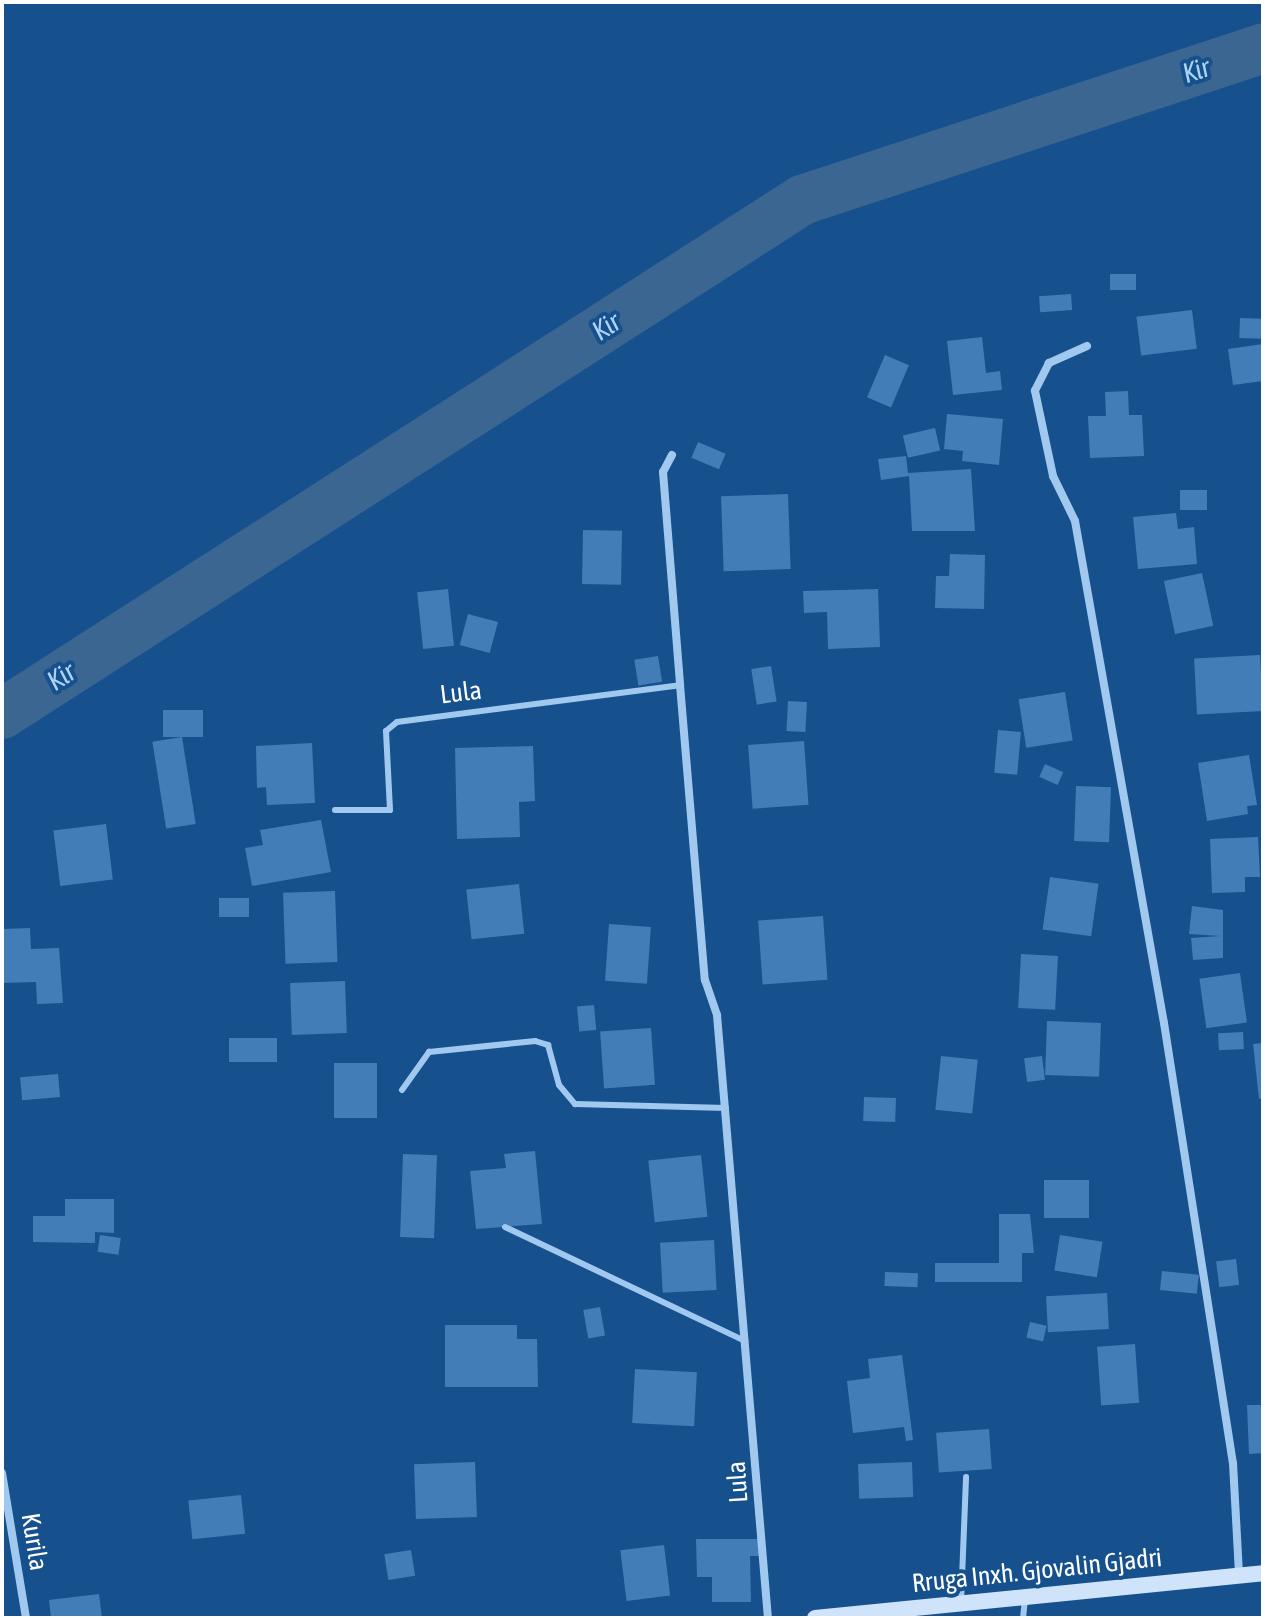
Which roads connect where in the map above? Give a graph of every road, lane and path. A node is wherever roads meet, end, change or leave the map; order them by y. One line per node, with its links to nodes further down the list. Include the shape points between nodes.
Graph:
1 (1087, 346): 12 (street, via 1049,363 1035,391 1053,476 1075,521 1164,1023 1231,1449)
2 (672, 455): 3 (street, Lula, via 663,472)
3 (680, 685): 4 (lane, Lula, via 397,722 386,731 390,810); 6 (street, Lula, via 705,980 717,1015)
4 (335, 810)
5 (402, 1090): 6 (lane, via 429,1052 535,1041 548,1045 559,1085 575,1104)
6 (726, 1108): 8 (street, Lula)
7 (505, 1227): 8 (lane)
8 (748, 1343): 17 (street, Lula)
9 (2, 1473): 16 (street, Kurila)
10 (966, 1477): 14 (lane)
11 (1263, 1573): 12 (main road, Rruga Inxh. Gjovalin Gjadri)
12 (1239, 1575): 13 (main road, Rruga Inxh. Gjovalin Gjadri)
13 (1025, 1597): 14 (main road, Rruga Inxh. Gjovalin Gjadri); 19 (lane)
14 (961, 1603): 15 (main road, Rruga Inxh. Gjovalin Gjadri)
15 (922, 1612): 18 (main road, Rruga Inxh. Gjovalin Gjadri)
16 (26, 1618)
17 (768, 1618)
18 (815, 1618)
19 (1023, 1618)

